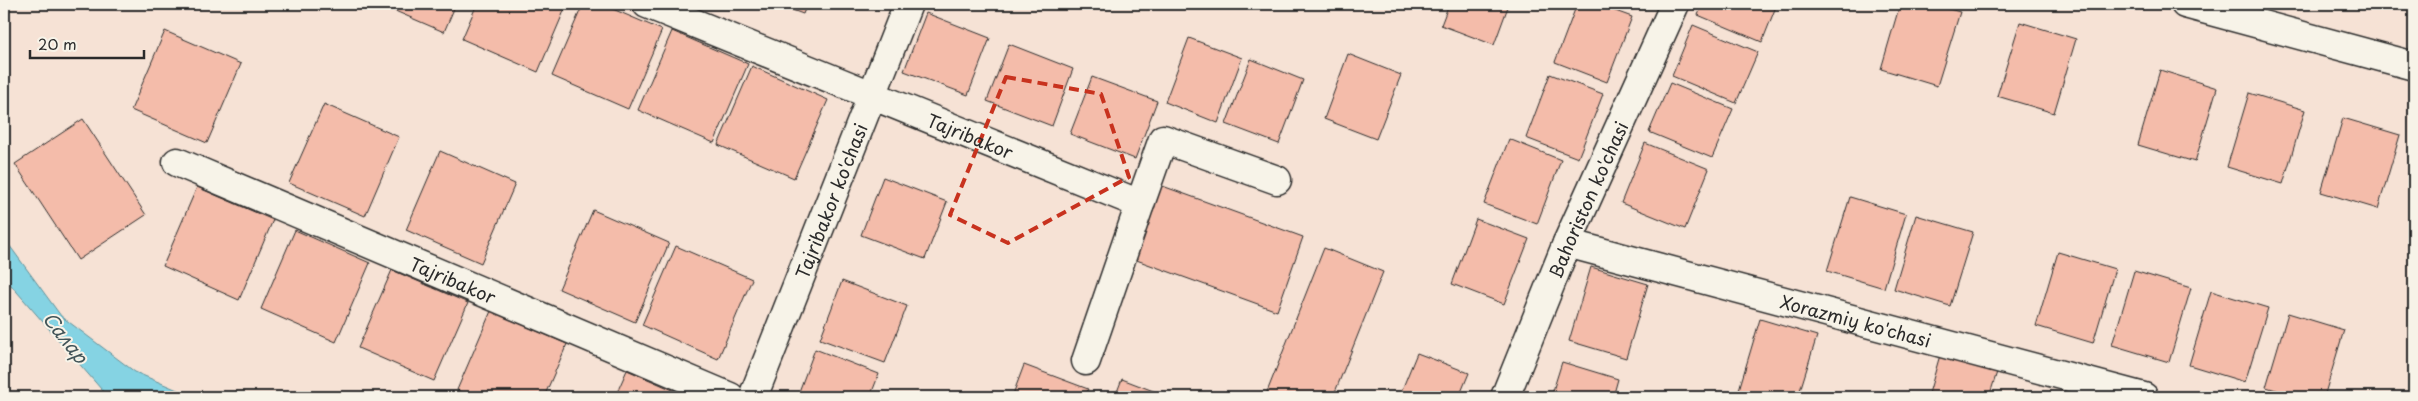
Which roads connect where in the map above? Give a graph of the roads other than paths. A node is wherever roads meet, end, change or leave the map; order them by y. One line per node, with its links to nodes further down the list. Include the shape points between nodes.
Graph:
1 (647, 4): 6 (street, Tajribakor)
2 (908, 4): 6 (street, Tajribakor ko'chasi)
3 (1676, 4): 10 (street, Bahoriston ko'chasi)
4 (2186, 4): 5 (street)
5 (2414, 66)
6 (872, 94): 9 (street, Tajribakor); 13 (street, Tajribakor ko'chasi)
7 (177, 162): 12 (street, Tajribakor)
8 (1277, 180): 9 (street, via 1163,139)
9 (1140, 204): 11 (street)
10 (1567, 243): 14 (street, Bahoriston ko'chasi); 15 (street, Xorazmiy ko'chasi)
11 (1086, 361)
12 (730, 397)
13 (753, 397)
14 (1505, 397)
15 (2144, 397)

